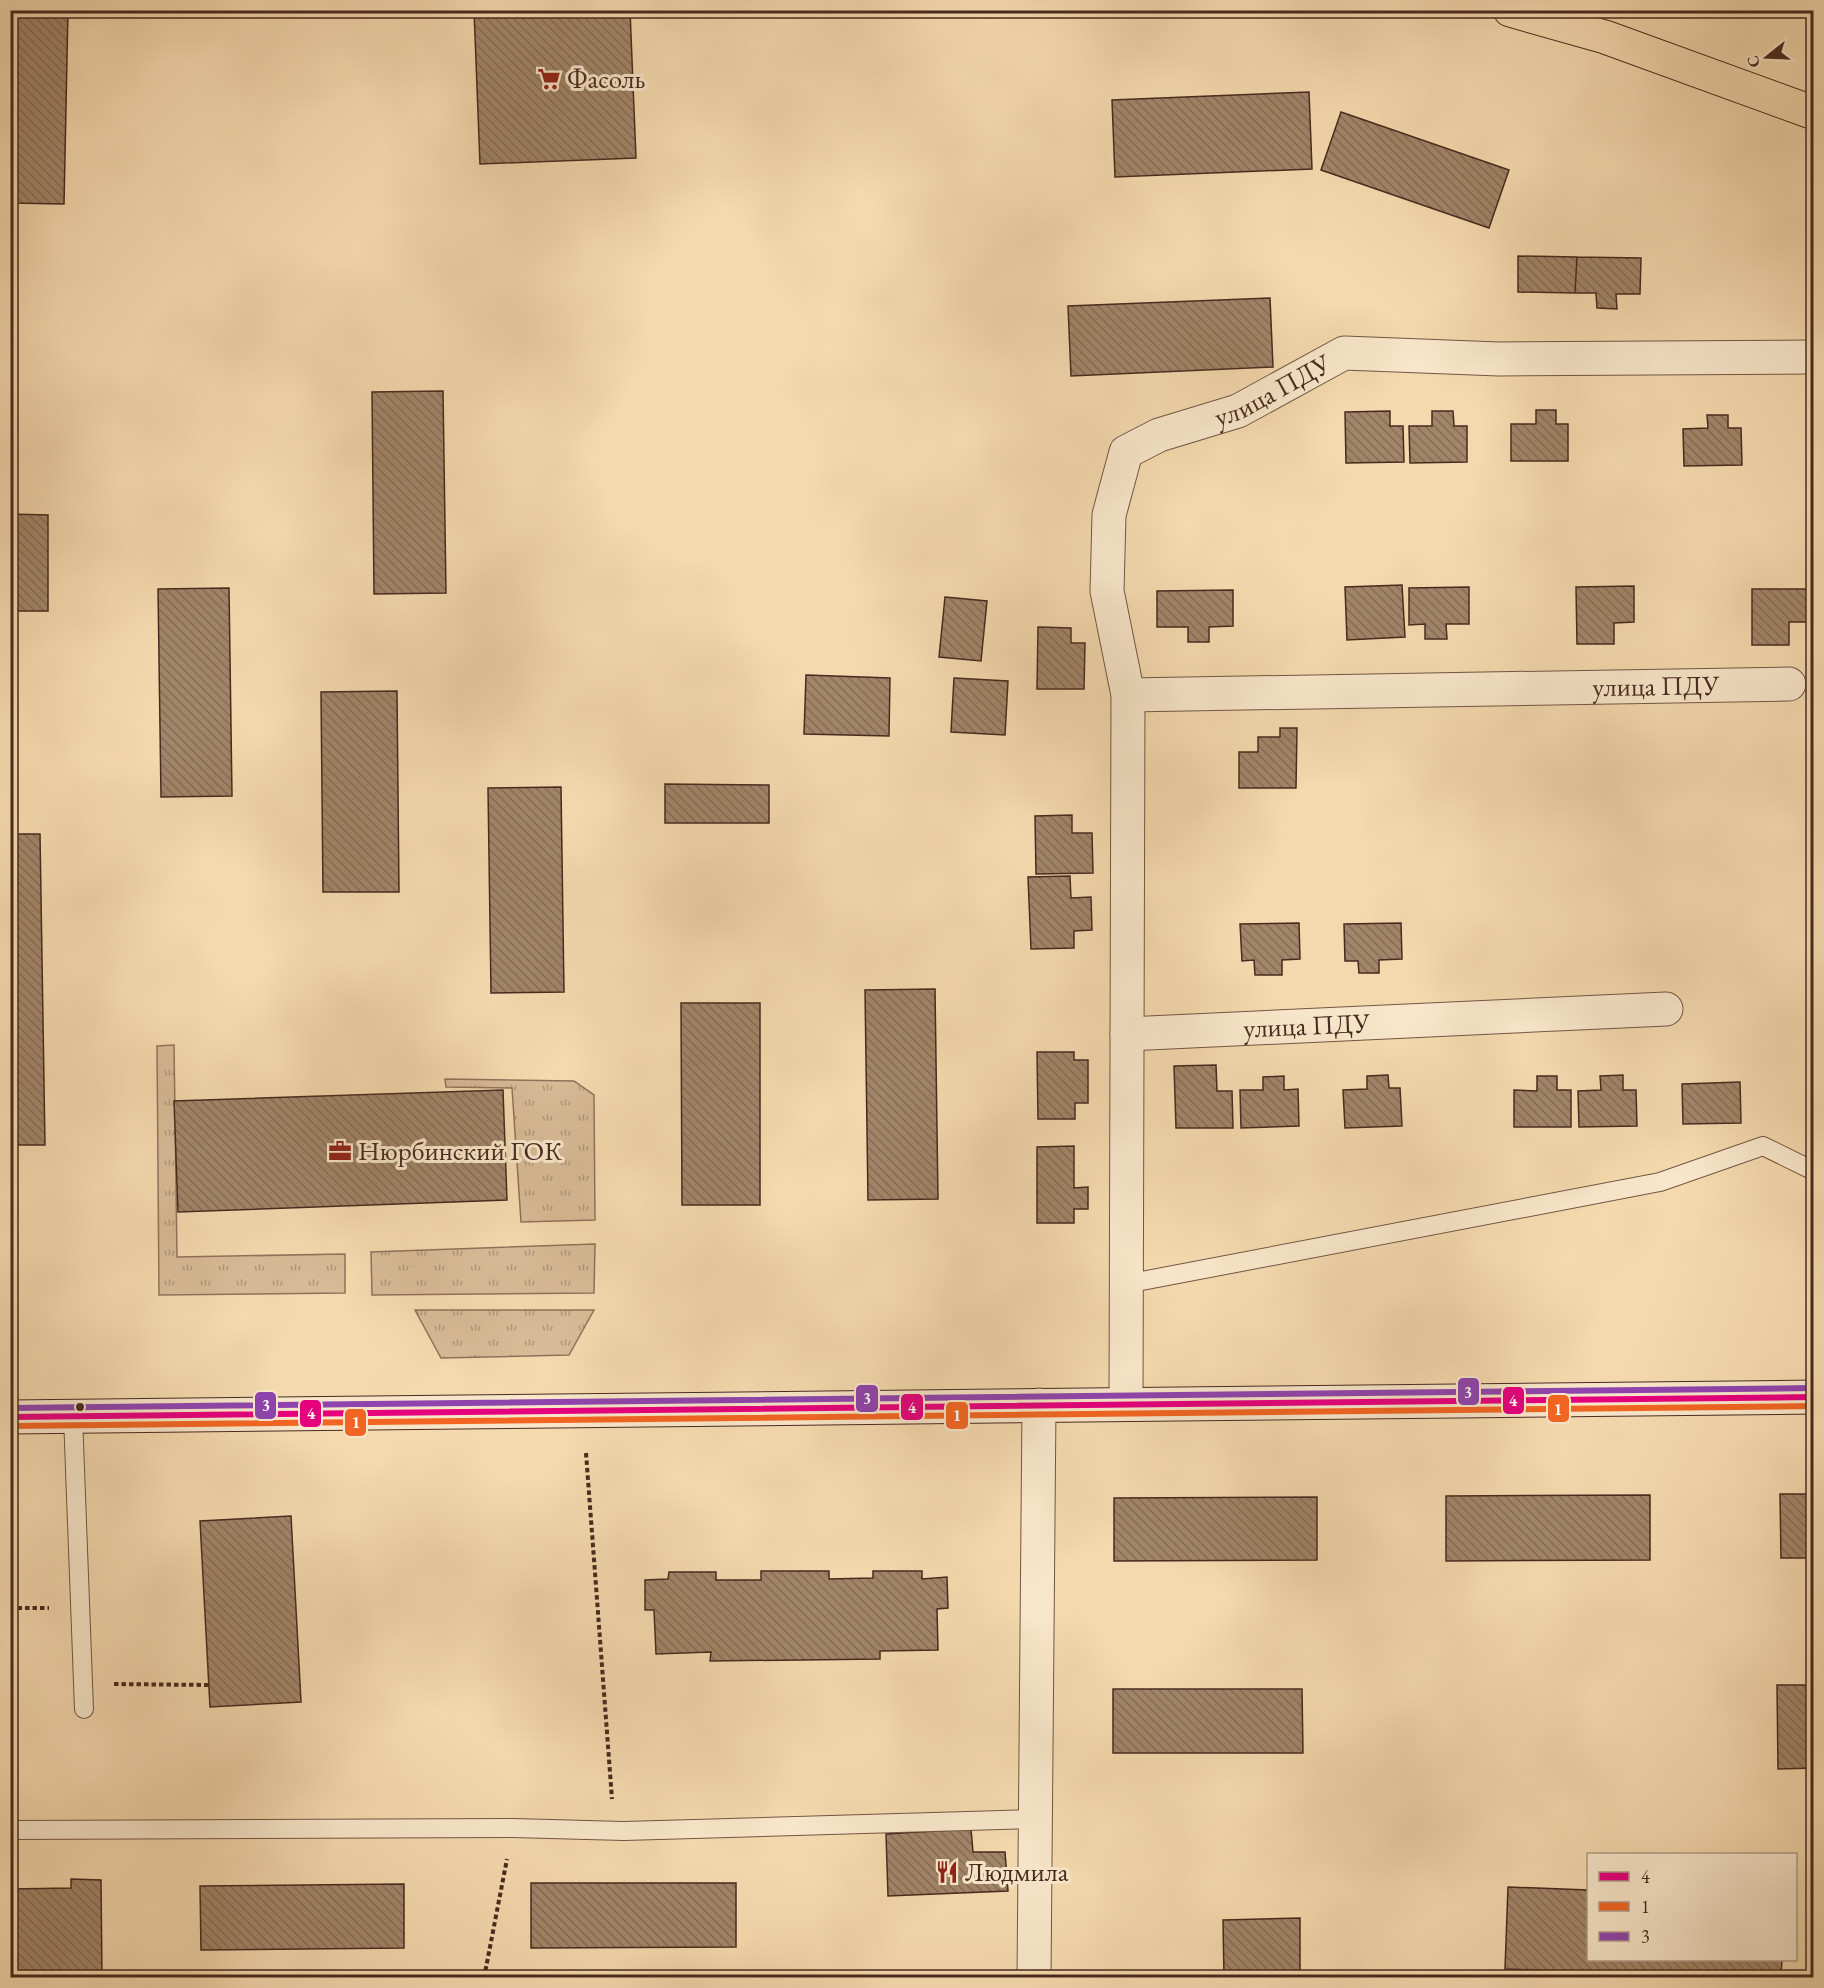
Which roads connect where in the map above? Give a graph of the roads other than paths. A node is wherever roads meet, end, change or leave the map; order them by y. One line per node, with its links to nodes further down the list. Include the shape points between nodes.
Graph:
1 (1510, 10): 2 (main road, via 1605,37)
2 (1814, 113)
3 (1814, 357): 5 (street, улица ПДУ, via 1499,359 1344,353 1238,411 1160,435 1126,452 1109,515 1107,591)
4 (1789, 684): 5 (street, улица ПДУ)
5 (1128, 695): 7 (street, улица ПДУ)
6 (1666, 1009): 7 (street, улица ПДУ)
7 (1127, 1034): 9 (street, улица ПДУ)
8 (1814, 1171): 9 (lane, via 1763,1146 1660,1182)
9 (1126, 1284): 11 (street, улица ПДУ)
10 (1814, 1397): 11 (street)
11 (1126, 1404): 12 (street)
12 (1039, 1406): 13 (street); 16 (street)
13 (73, 1416): 14 (street); 15 (lane)
14 (10, 1417)
15 (84, 1708)
16 (1035, 1819): 17 (lane, via 624,1831); 18 (street)
17 (10, 1830)
18 (1034, 1977)

